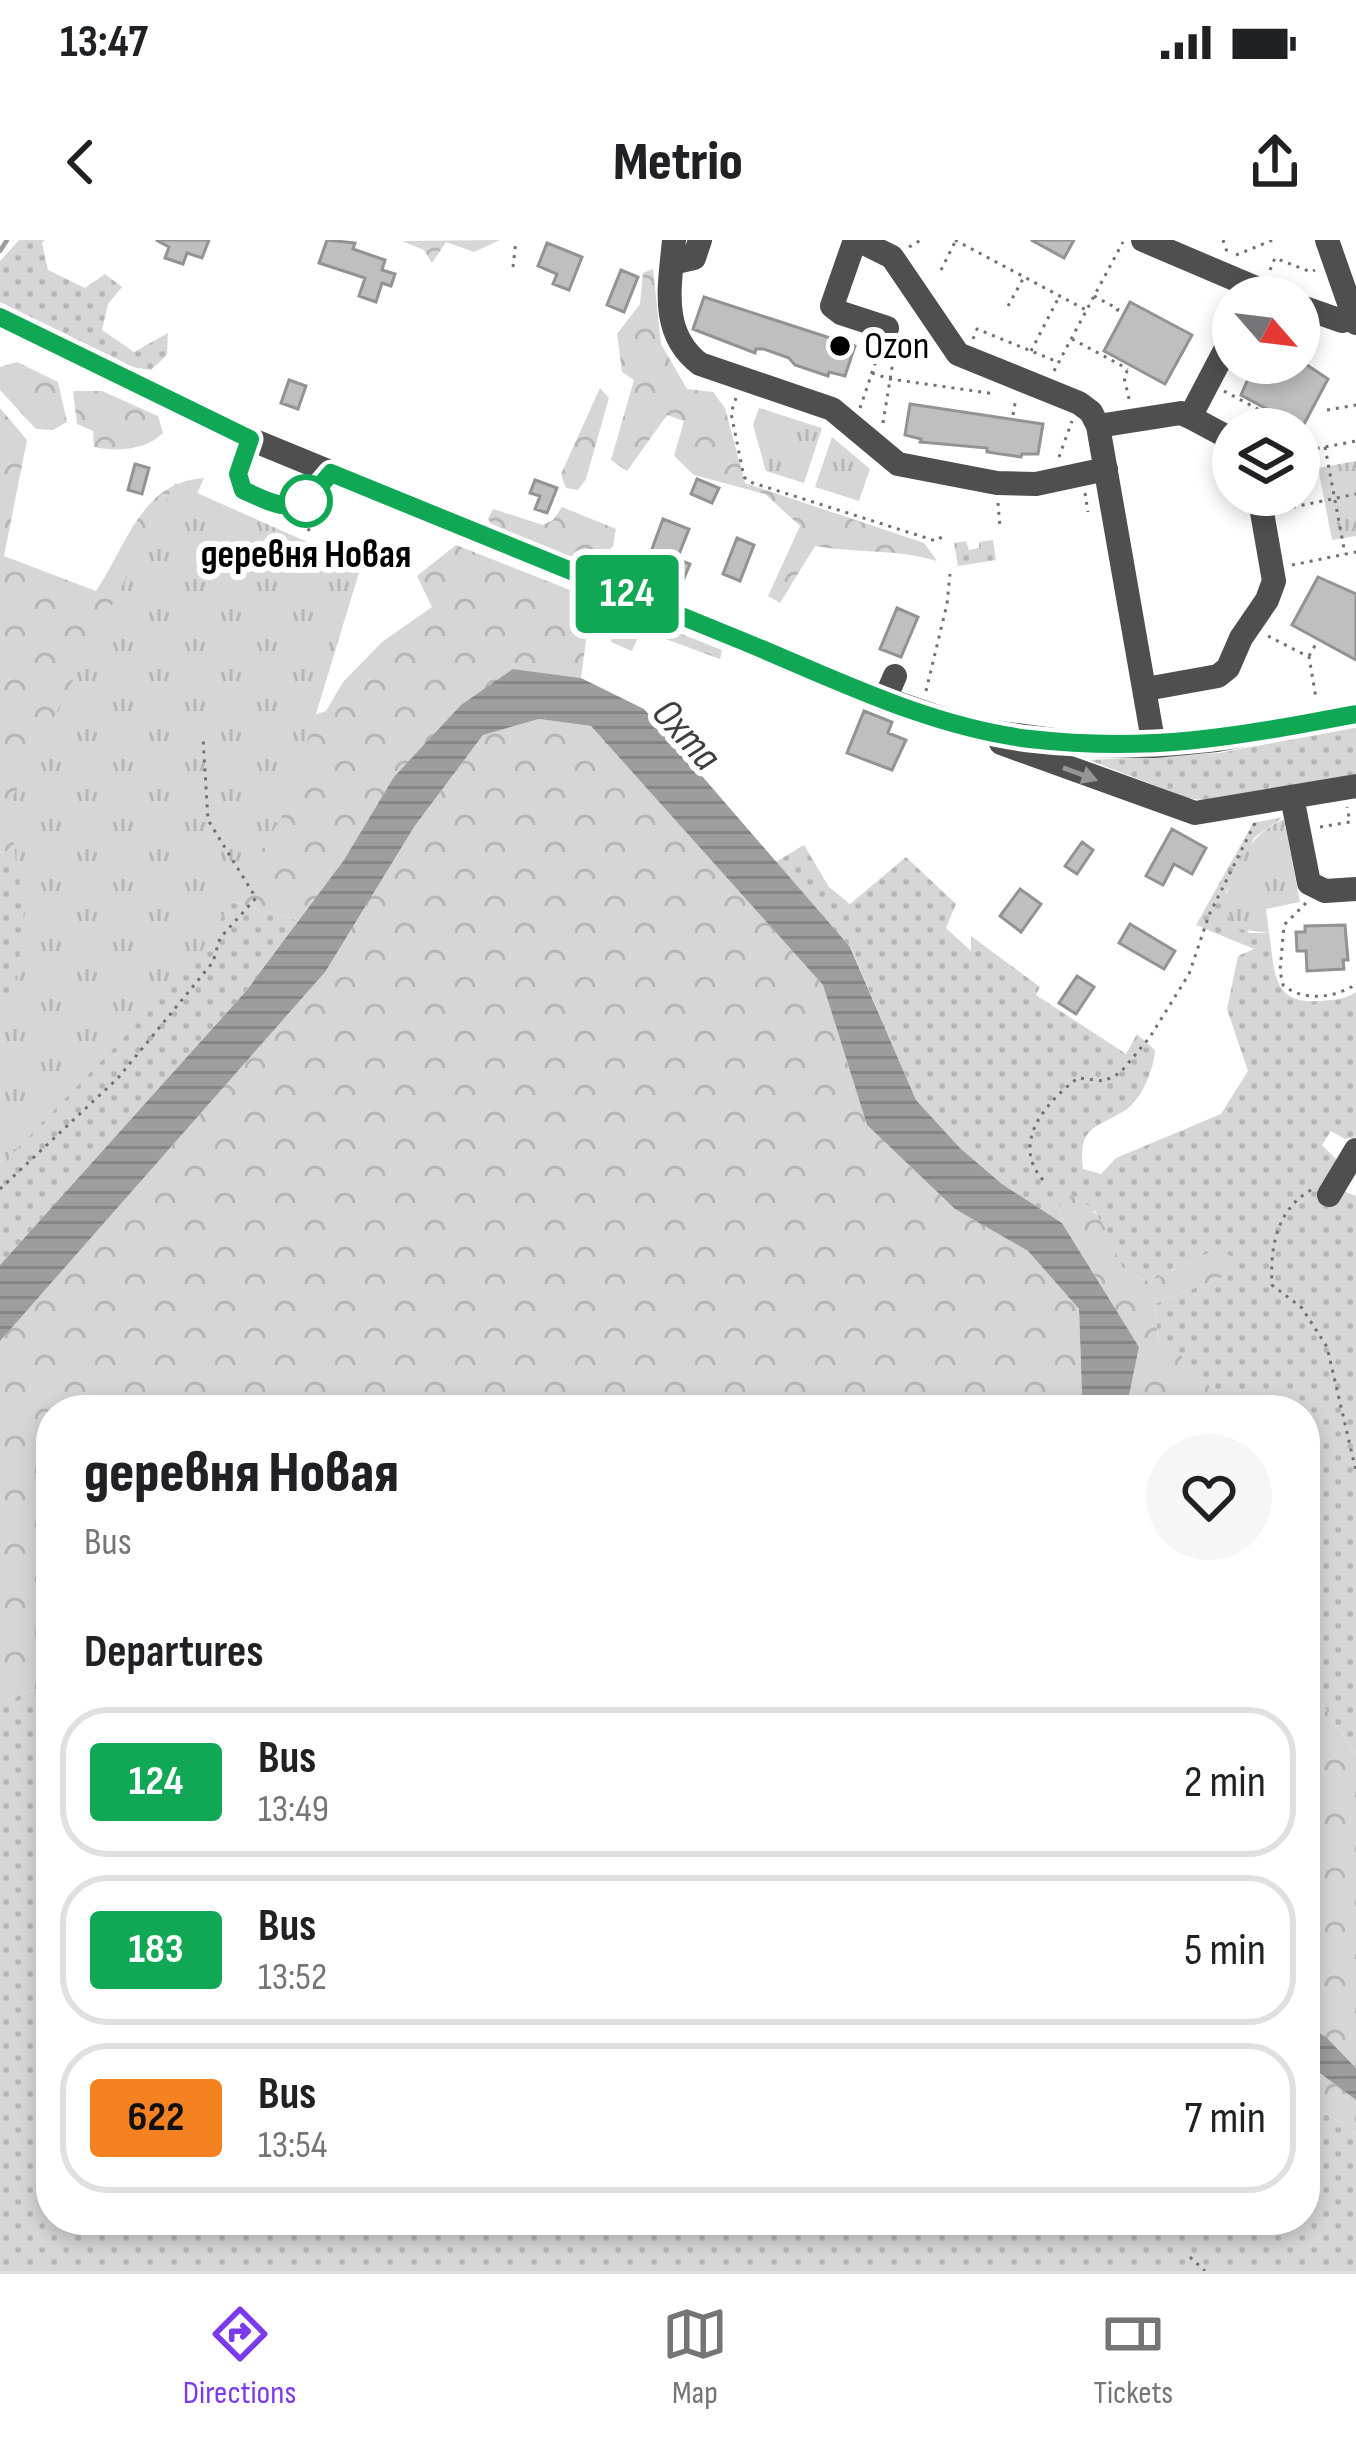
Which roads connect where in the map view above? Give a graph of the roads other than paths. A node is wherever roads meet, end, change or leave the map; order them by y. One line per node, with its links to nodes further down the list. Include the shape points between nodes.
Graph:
1 (700, 240): 5 (street, via 694,258)
2 (856, 240): 10 (street, via 832,306); 13 (street, via 892,257 965,358 1079,403)
3 (1143, 240): 6 (street)
4 (1327, 240): 8 (street)
5 (673, 252): 16 (street, via 669,308 677,339 700,364 832,409 898,464 1036,484)
6 (1222, 276)
7 (1320, 313): 8 (street)
8 (1356, 321)
9 (9, 322): 15 (street)
10 (892, 333)
11 (1212, 374): 12 (street)
12 (1190, 417): 13 (street); 14 (street)
13 (1098, 426): 16 (street)
14 (1212, 429)
15 (250, 439): 17 (street); 17 (street, via 238,474 243,490 276,506 308,500)
16 (1106, 469): 19 (street)
17 (331, 473): 21 (street)
18 (1266, 516): 19 (street, via 1272,591 1228,668)
19 (1146, 689): 22 (street)
20 (1356, 714): 22 (street)
21 (972, 729): 22 (street); 24 (street, one-way to 24, via 1179,810 1210,813)
22 (1154, 746)
23 (1351, 793): 24 (street)
24 (1292, 797): 25 (street, via 1313,888)
25 (1356, 890)
26 (1356, 1150): 27 (street)
27 (1334, 1187)

